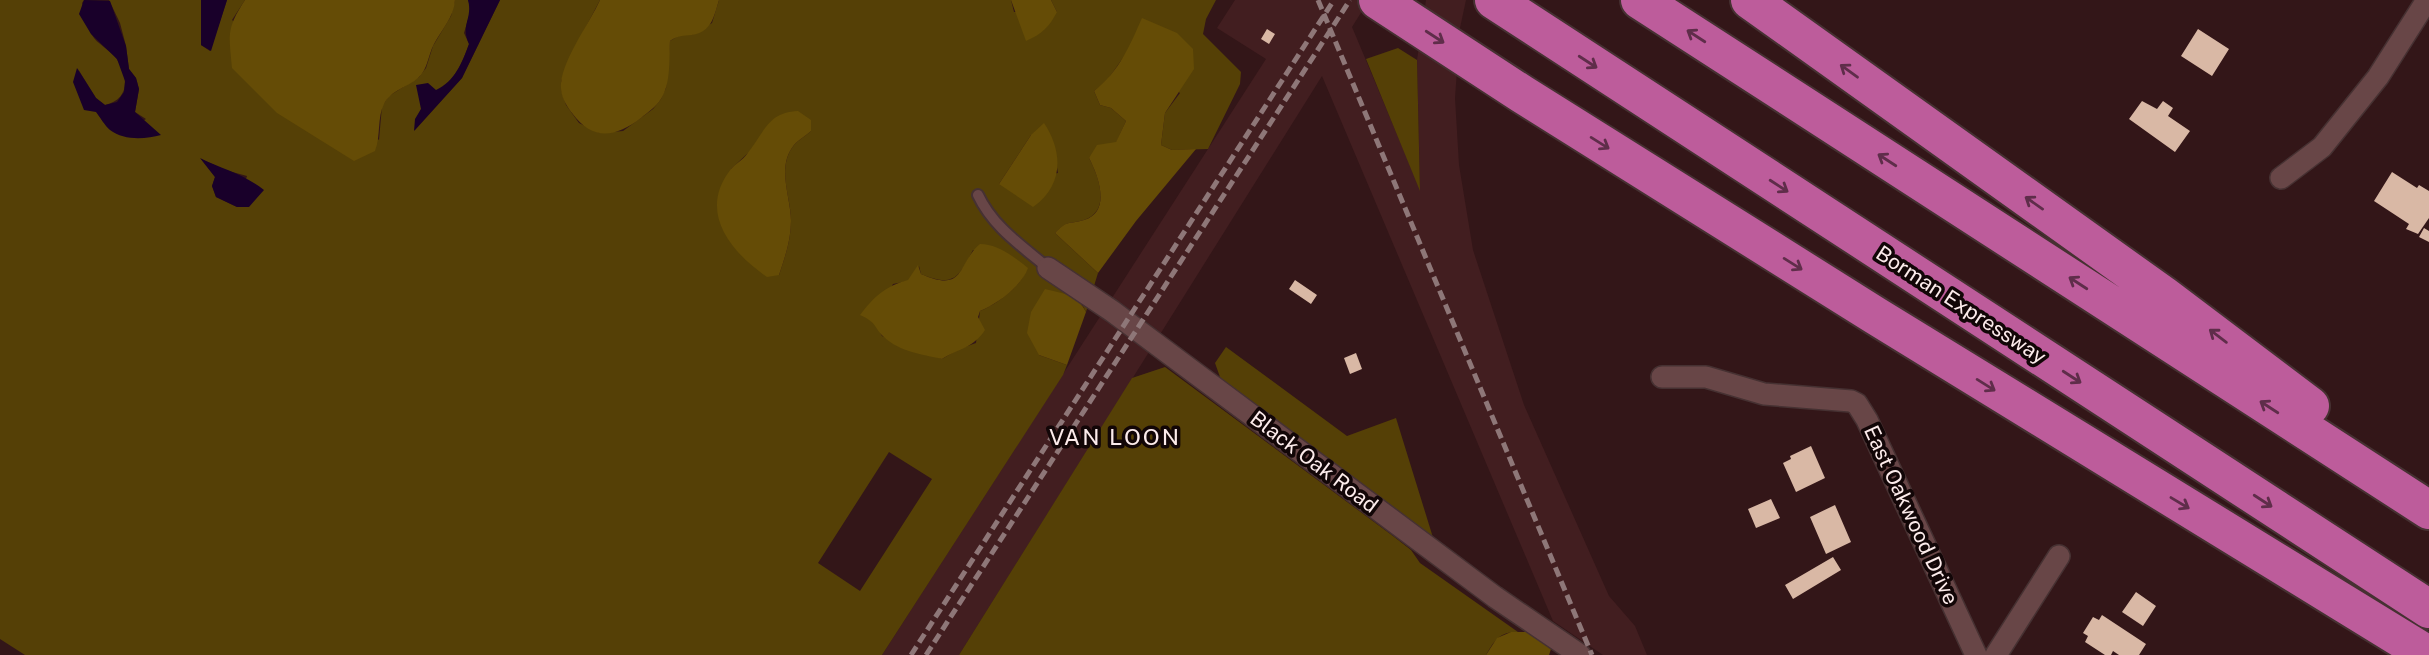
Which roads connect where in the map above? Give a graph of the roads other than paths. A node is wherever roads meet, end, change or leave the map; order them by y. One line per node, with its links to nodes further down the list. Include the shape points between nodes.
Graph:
1 (1378, 0): 17 (highway, one-way to 17, via 2009,399)
2 (1493, 0): 13 (highway, Borman Expressway, one-way to 13)
3 (1640, 0): 11 (highway, one-way to 3)
4 (1750, 0): 10 (highway, one-way to 4, via 2163,295)
5 (2427, 0): 6 (street, via 2378,77 2322,148)
6 (2281, 178)
7 (978, 195): 8 (lane, via 994,220)
8 (1048, 268): 14 (street, Black Oak Road)
9 (1662, 377): 15 (street, East Oakwood Drive, via 1706,377 1764,394 1844,399 1857,404)
10 (2429, 496)
11 (2429, 510)
12 (2059, 556): 16 (street)
13 (2429, 609)
14 (1580, 655)
15 (1976, 655)
16 (1996, 655)
17 (2428, 655)

